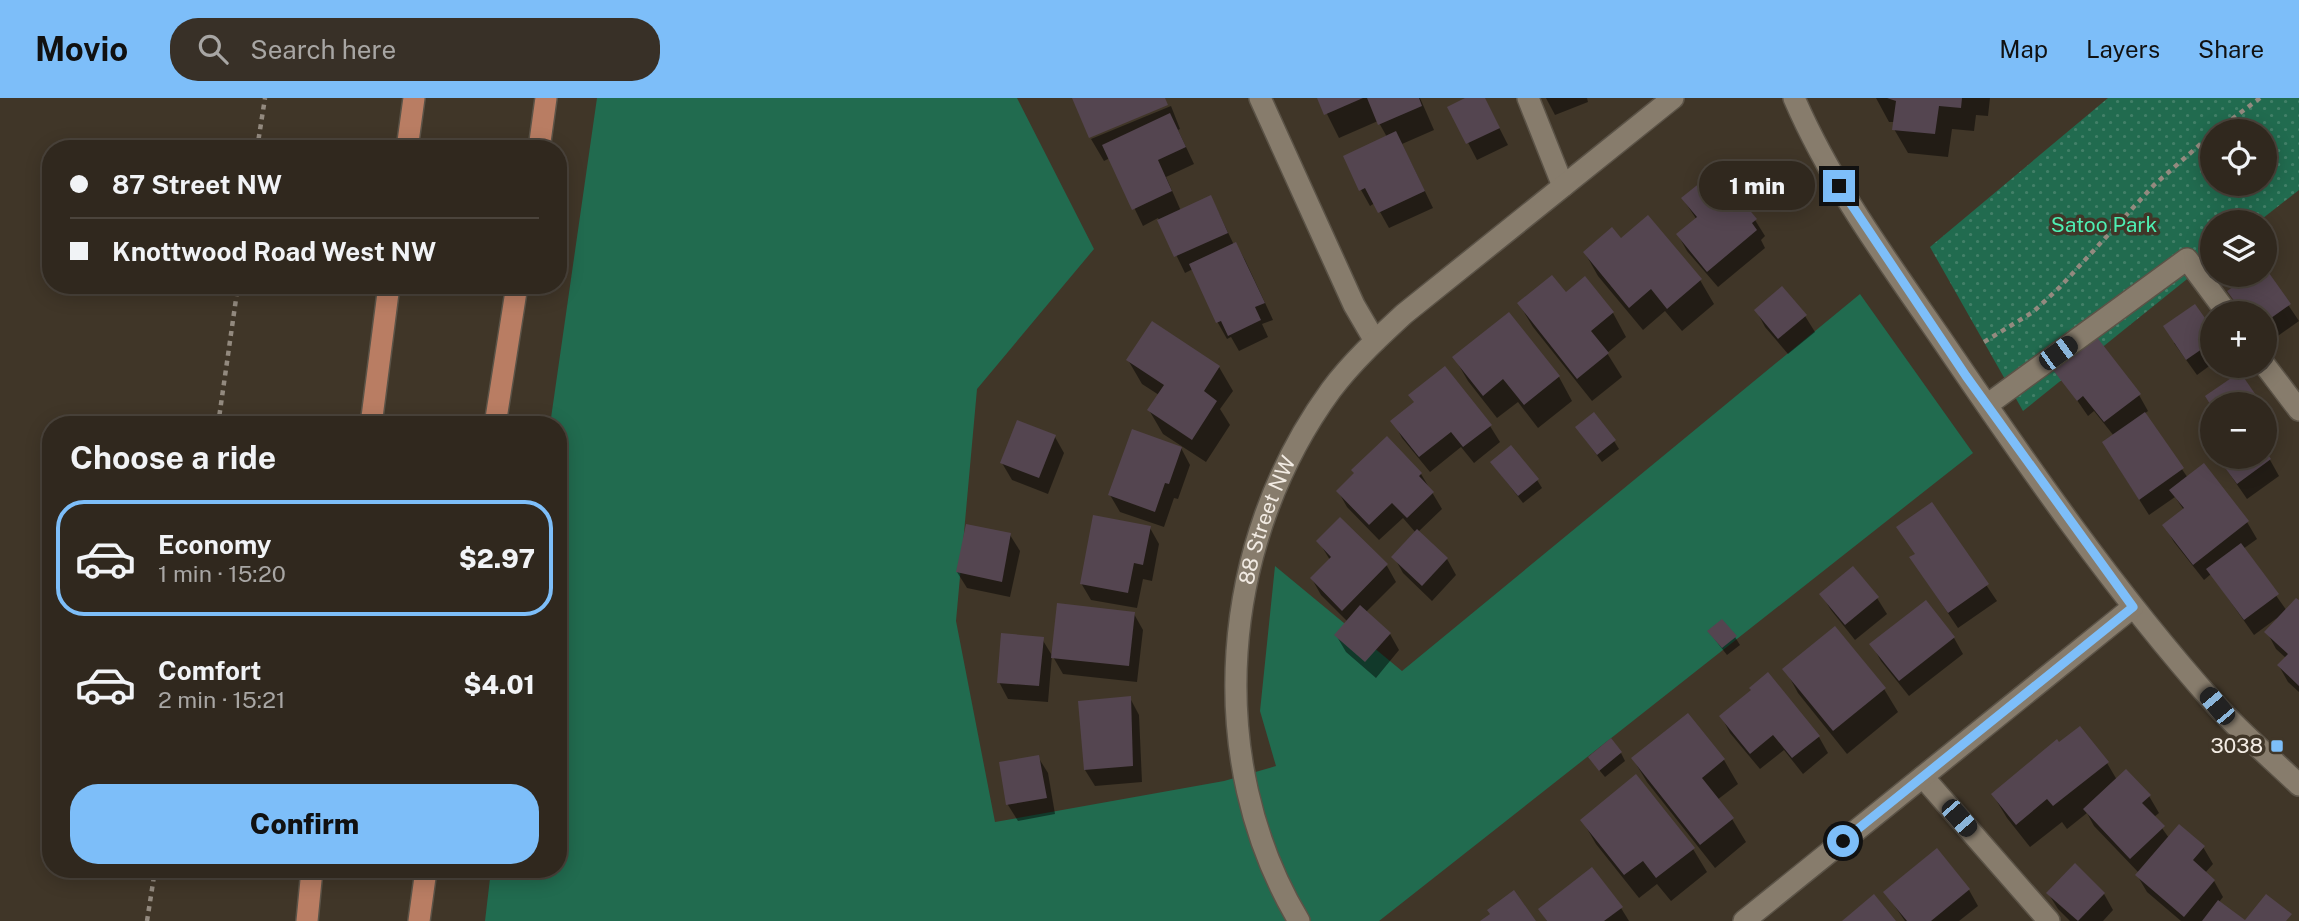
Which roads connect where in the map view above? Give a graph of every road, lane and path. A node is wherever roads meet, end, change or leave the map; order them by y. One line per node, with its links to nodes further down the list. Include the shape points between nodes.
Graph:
1 (265, 98): 10 (path)
2 (414, 98): 11 (main road)
3 (547, 98): 12 (main road)
4 (1260, 98): 19 (street, via 1354,305)
5 (1528, 98): 14 (street)
6 (1673, 98): 14 (street, 88 Street NW)
7 (1794, 98): 22 (street, via 1839,186)
8 (2260, 98): 9 (path)
9 (2232, 119)
10 (258, 140)
11 (408, 140)
12 (540, 140)
13 (2200, 145): 20 (path, via 2154,185 2060,288 2033,312)
14 (1563, 186): 19 (street, 88 Street NW)
15 (237, 294): 24 (path)
16 (388, 294): 25 (main road)
17 (516, 294): 26 (main road)
18 (2218, 301): 22 (street, via 2187,259)
19 (1375, 341): 36 (street, 88 Street NW, via 1331,391 1282,477 1261,531 1242,605 1235,682 1242,764 1265,853)
20 (1984, 342)
21 (2275, 378): 23 (street)
22 (1987, 405): 27 (street)
23 (2299, 410)
24 (219, 416)
25 (372, 416)
26 (496, 416)
27 (2133, 607): 28 (street); 29 (street, via 2217,706)
28 (1923, 777): 37 (street); 38 (street)
29 (2299, 785)
30 (154, 878): 33 (path)
31 (311, 878): 34 (main road)
32 (425, 878): 35 (main road)
33 (148, 921)
34 (307, 921)
35 (419, 921)
36 (1299, 921)
37 (1744, 921)
38 (2049, 921)

